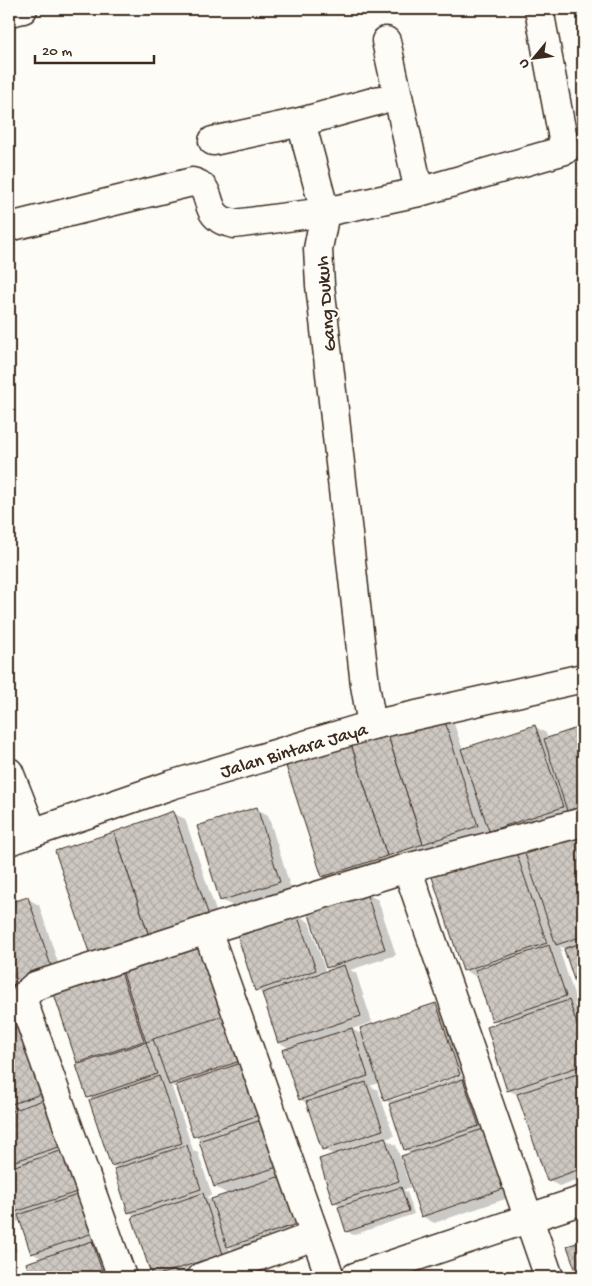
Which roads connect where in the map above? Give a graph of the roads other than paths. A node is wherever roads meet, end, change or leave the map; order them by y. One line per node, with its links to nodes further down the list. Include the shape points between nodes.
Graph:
1 (24, 9): 3 (street)
2 (540, 9): 8 (street)
3 (9, 12)
4 (386, 42): 9 (street)
5 (380, 100): 6 (street)
6 (301, 122): 7 (street); 10 (street)
7 (213, 141)
8 (574, 148): 9 (street)
9 (419, 192): 10 (street)
10 (326, 212): 11 (street, via 234,224 217,217 205,188 192,182); 13 (street, Gang Dukuh, via 318,249 320,286)
11 (9, 228)
12 (583, 678): 13 (street, Jalan Bintara Jaya)
13 (372, 725): 16 (street, Jalan Bintara Jaya, via 172,785)
14 (9, 772): 16 (street)
15 (583, 822): 17 (street)
16 (21, 837)
17 (407, 868): 18 (street); 20 (street)
18 (207, 930): 21 (street); 22 (street, via 36,986 26,994 24,1004)
19 (583, 1200): 20 (street)
20 (528, 1219): 25 (street); 26 (street)
21 (314, 1236): 23 (street); 24 (street)
22 (122, 1277)
23 (202, 1277)
24 (330, 1277)
25 (355, 1277)
26 (549, 1277)

